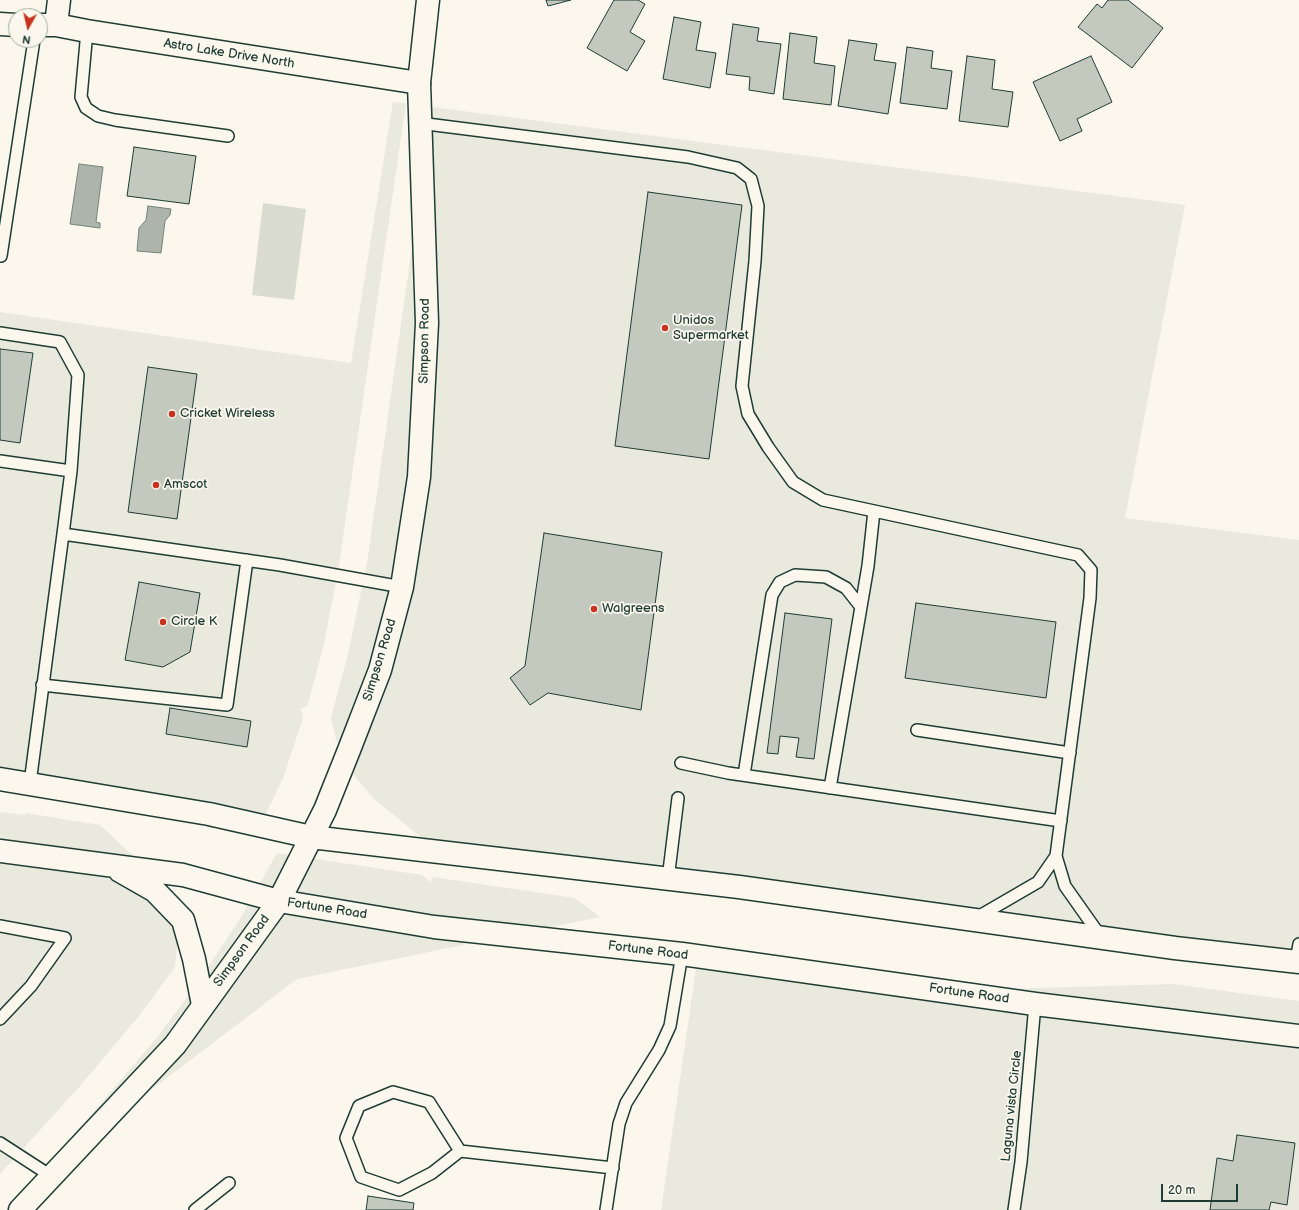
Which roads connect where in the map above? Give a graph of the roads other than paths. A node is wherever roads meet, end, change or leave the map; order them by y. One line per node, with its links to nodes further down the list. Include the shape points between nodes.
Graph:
1 (59, 0): 3 (main road)
2 (428, 0): 6 (main road, Simpson Road)
3 (48, 25): 4 (main road, Astro Lake Drive North)
4 (87, 31): 6 (main road, Astro Lake Drive North); 8 (lane, via 81,97 86,108 98,116 115,120)
5 (33, 48): 9 (lane)
6 (419, 83): 7 (main road, Simpson Road)
7 (419, 123): 13 (lane, via 688,157 737,168 751,179 758,206 742,386 748,414 793,482 823,500); 16 (main road, Simpson Road, via 427,323 419,477)
8 (228, 136)
9 (1, 256)
10 (0, 333): 12 (lane, via 60,342 78,375)
11 (0, 461): 12 (lane)
12 (71, 471): 14 (lane)
13 (874, 511): 17 (lane); 20 (lane, via 1078,555 1091,570 1090,598)
14 (63, 534): 15 (lane); 18 (lane)
15 (247, 560): 16 (lane); 18 (lane, via 227,705)
16 (402, 588): 28 (main road, Simpson Road, via 380,670 325,810)
17 (861, 607): 22 (lane, via 846,588 826,577 795,575 780,582 772,595); 25 (lane)
18 (42, 685): 24 (lane)
19 (917, 730): 20 (lane)
20 (1070, 753): 27 (lane)
21 (681, 763): 22 (lane)
22 (744, 775): 25 (lane)
23 (0, 779): 24 (main road)
24 (30, 783): 28 (main road, via 209,814)
25 (830, 788): 27 (lane)
26 (678, 798): 32 (lane)
27 (1061, 821): 30 (lane)
28 (311, 837): 32 (main road); 33 (main road, Simpson Road)
29 (0, 851): 31 (main road, Fortune Road)
30 (1056, 856): 34 (lane, via 1038,882); 36 (lane, via 1065,886)
31 (112, 866): 33 (main road, Fortune Road, via 183,874); 40 (main road, via 155,891 182,920 194,959)
32 (668, 879): 34 (main road)
33 (279, 901): 37 (main road, Fortune Road, via 434,927); 40 (main road, Simpson Road)
34 (974, 920): 36 (main road)
35 (0, 926): 41 (lane, via 65,938 31,986)
36 (1102, 938): 38 (main road, via 1182,949)
37 (682, 954): 39 (main road, Fortune Road); 45 (lane, via 670,1026 659,1050 626,1103 619,1124)
38 (1298, 956)
39 (1035, 1004): 42 (main road, Fortune Road); 51 (lane, Laguna vista Circle, via 1021,1162)
40 (203, 1005): 46 (main road, Simpson Road, via 175,1045)
41 (0, 1019)
42 (1299, 1036)
43 (0, 1143): 46 (lane)
44 (460, 1151): 44 (lane, via 432,1173 399,1190 362,1176 346,1138 359,1106 393,1092 429,1102); 45 (lane)
45 (613, 1168): 50 (lane)
46 (51, 1176): 48 (main road, Simpson Road)
47 (229, 1183): 49 (lane)
48 (20, 1210)
49 (195, 1210)
50 (606, 1210)
51 (1014, 1210)

